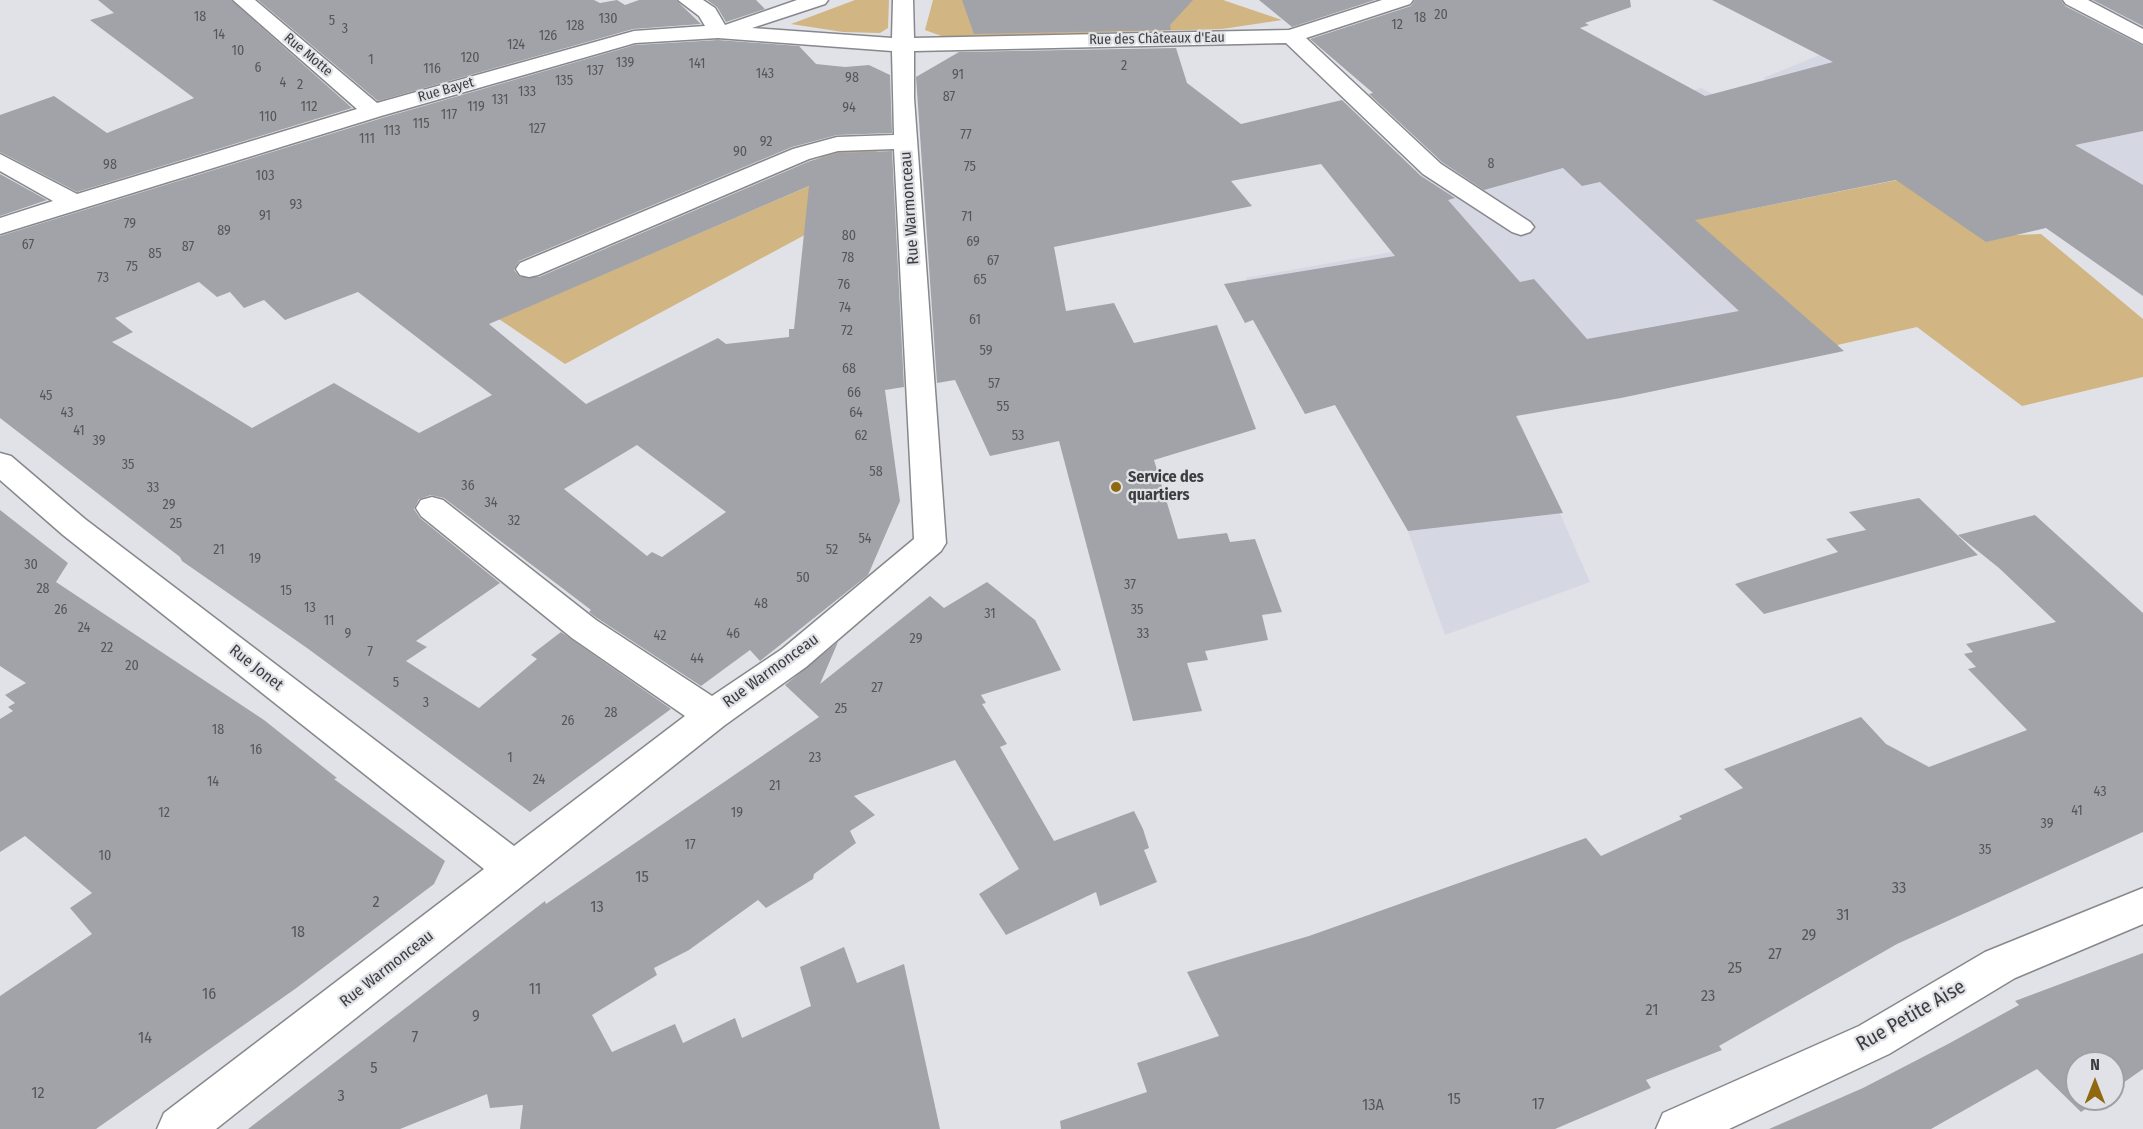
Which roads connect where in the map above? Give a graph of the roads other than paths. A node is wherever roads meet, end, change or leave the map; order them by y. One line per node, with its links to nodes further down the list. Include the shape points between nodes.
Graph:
1 (243, 0): 11 (street, Rue Motte)
2 (688, 0): 7 (street, via 708,12)
3 (818, 0): 7 (street)
4 (903, 0): 10 (street, Rue Warmonceau)
5 (1403, 0): 8 (street, Rue des Châteaux d'Eau)
6 (2073, 0): 9 (street)
7 (718, 32): 10 (street, Rue Bayet); 11 (street, Rue Bayet, via 634,37)
8 (1291, 36): 10 (street, Rue des Châteaux d'Eau); 16 (street, via 1432,169)
9 (2143, 38)
10 (905, 45): 12 (street, Rue Warmonceau)
11 (373, 111): 14 (street, Rue Bayet)
12 (906, 142): 17 (street, via 837,144 801,154); 20 (street, Rue Warmonceau, via 930,543 794,658)
13 (0, 161): 14 (street)
14 (76, 204): 15 (street, Rue Bayet)
15 (0, 226)
16 (1521, 227)
17 (529, 269)
18 (0, 463): 21 (street, Rue Jonet, via 74,527)
19 (432, 508): 20 (street, via 584,629)
20 (712, 715): 21 (street, Rue Warmonceau)
21 (515, 870): 23 (street, Rue Warmonceau)
22 (2143, 906): 24 (street, Rue Petite Aise, via 2000,965 1874,1040)
23 (180, 1129)
24 (1679, 1129)

